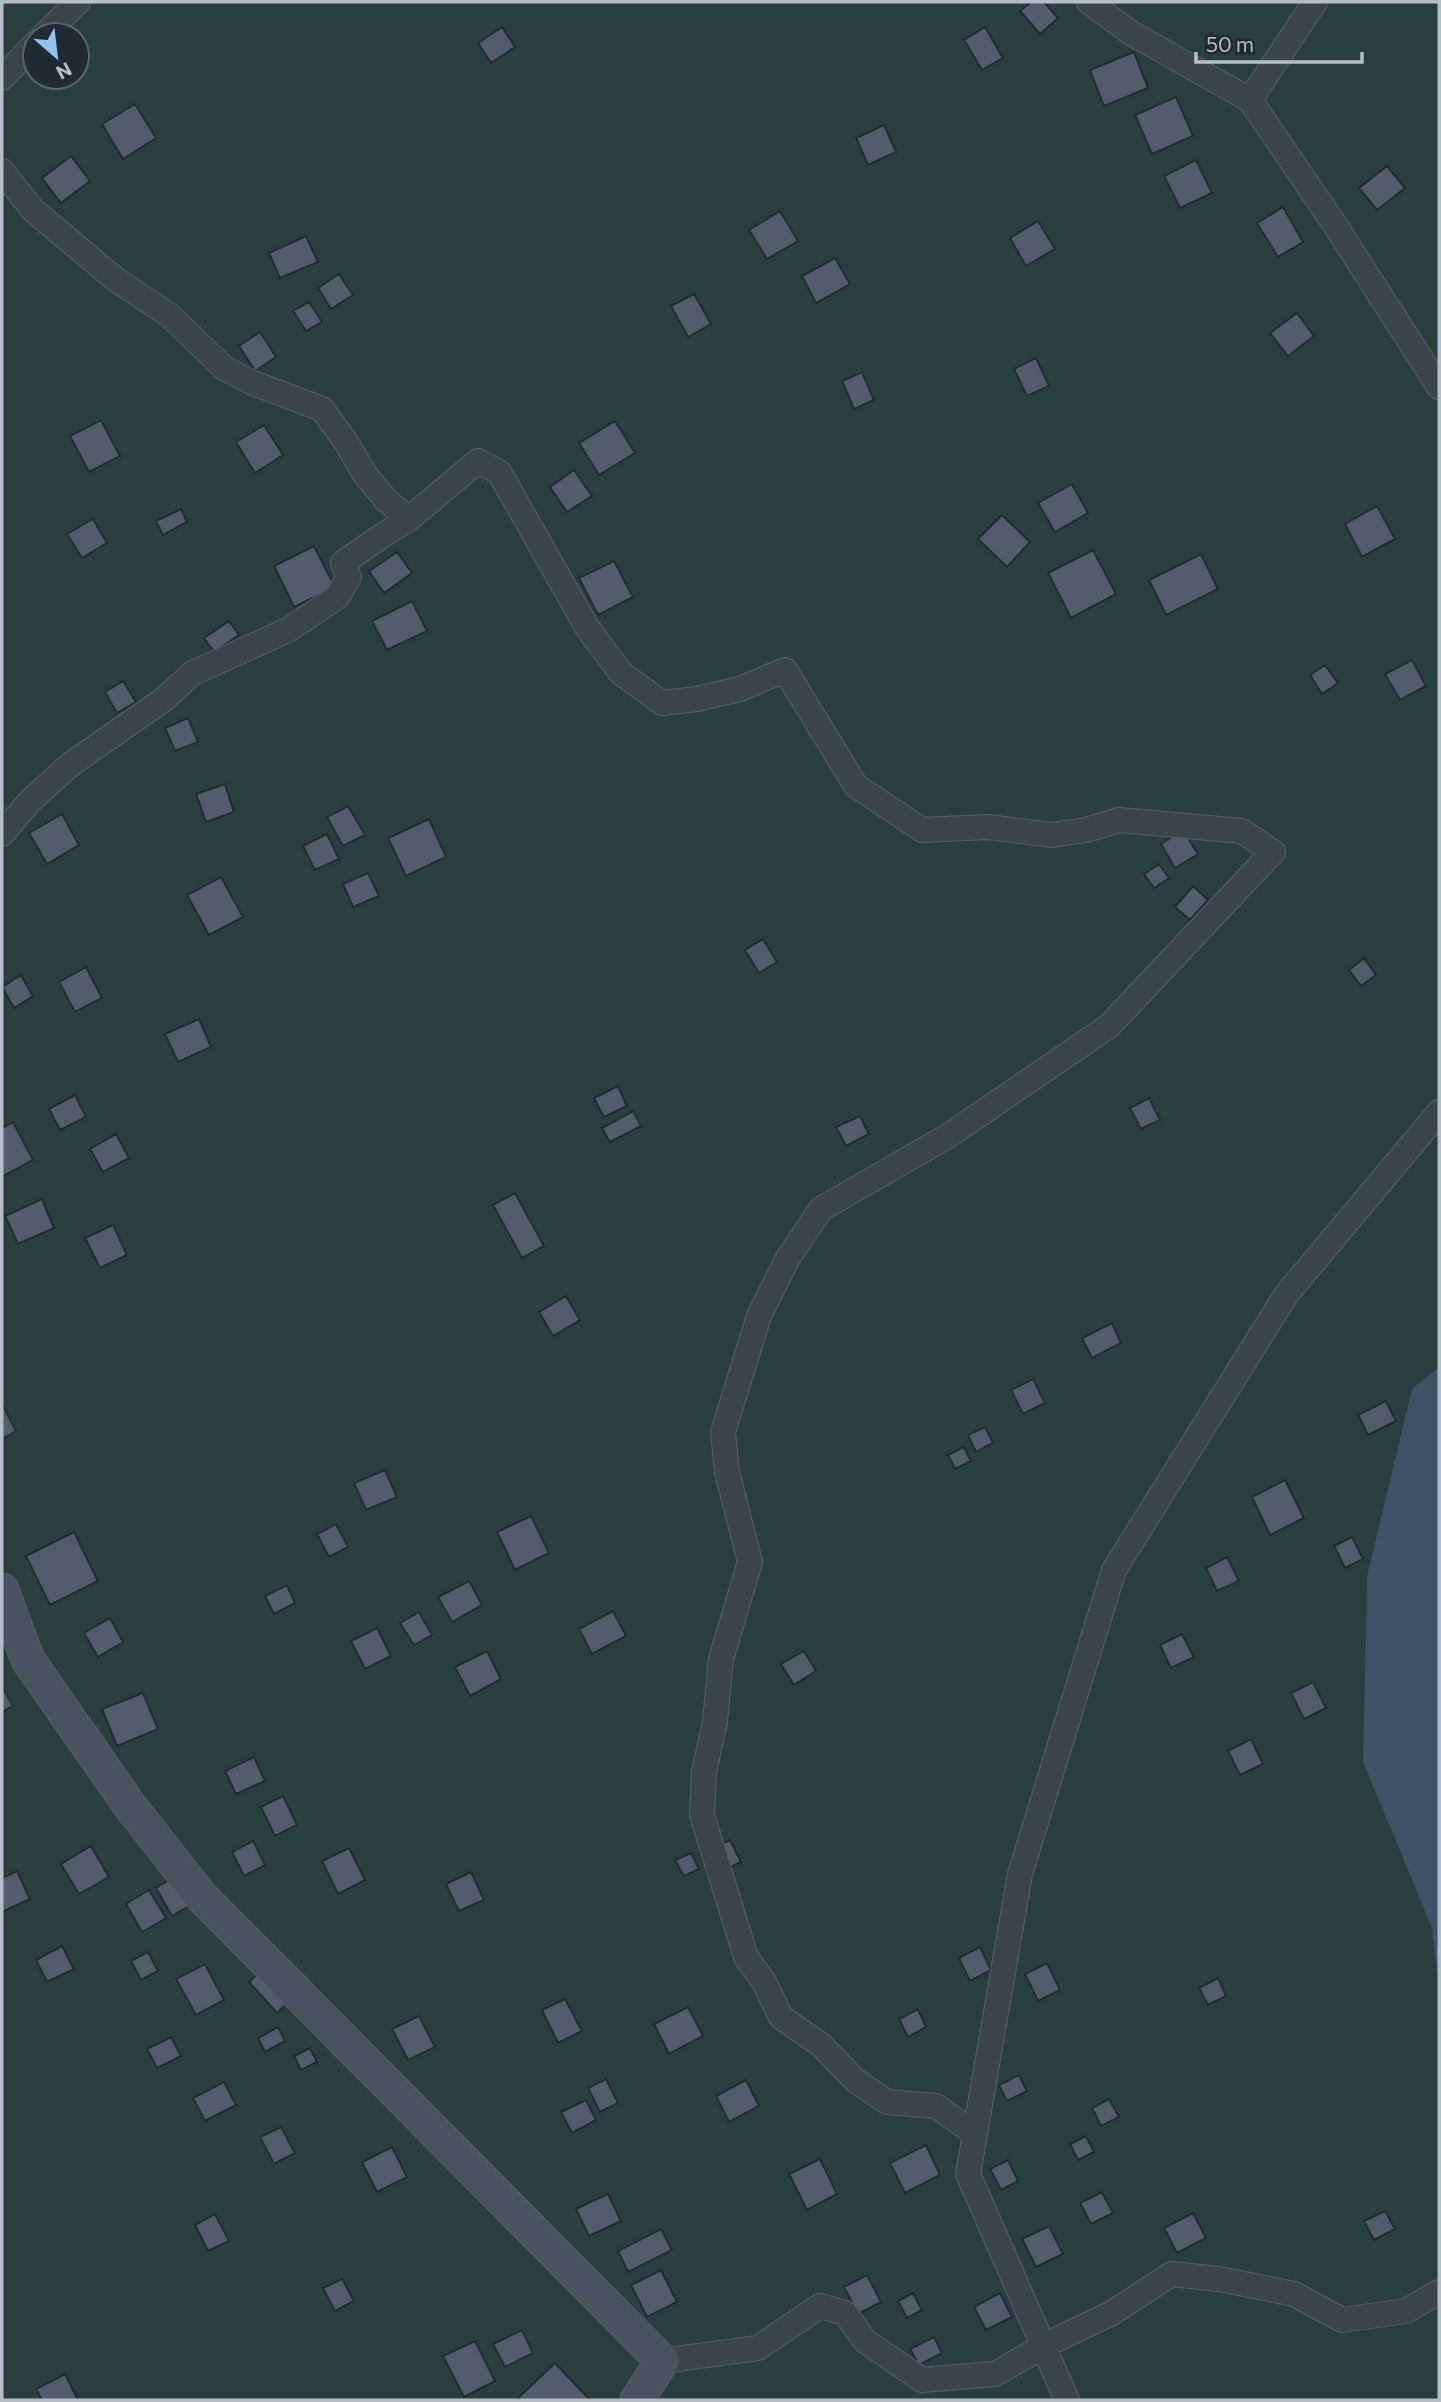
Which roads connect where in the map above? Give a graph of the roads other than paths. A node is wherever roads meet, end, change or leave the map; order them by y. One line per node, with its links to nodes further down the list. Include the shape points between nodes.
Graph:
1 (78, 2): 4 (street)
2 (1089, 2): 7 (street, via 1131,33)
3 (1315, 2): 7 (street)
4 (58, 21)
5 (21, 58): 6 (street)
6 (2, 78)
7 (1250, 100): 9 (street)
8 (2, 171): 10 (street, via 41,217 115,279 169,315 224,368 322,409 364,473)
9 (1439, 387)
10 (409, 519): 11 (street, via 343,563 349,577 337,597 288,630 193,673 163,700 71,764); 14 (street, via 478,461 499,472 587,627 621,673 662,703 740,689 785,670 856,786 922,830 988,827 1052,835 1119,820 1242,831 1273,852 1109,1026 948,1136 821,1209 788,1258 759,1316 723,1432 727,1472 750,1562 721,1659 702,1815 746,1957 781,2017 821,2045 855,2080 887,2102 936,2106)
11 (2, 834)
12 (1439, 1112): 14 (street, via 1286,1295 1114,1570 1020,1874)
13 (2, 1590): 17 (main road, via 28,1660 130,1806 200,1895)
14 (975, 2134): 16 (street, via 968,2175)
15 (1439, 2292): 16 (street, via 1406,2311 1342,2320 1294,2294 1172,2274 1110,2314)
16 (1043, 2347): 17 (street, via 995,2374 922,2380 865,2342 845,2313 820,2306 758,2348); 19 (street)
17 (662, 2361): 18 (main road)
18 (637, 2400)
19 (1067, 2400)

